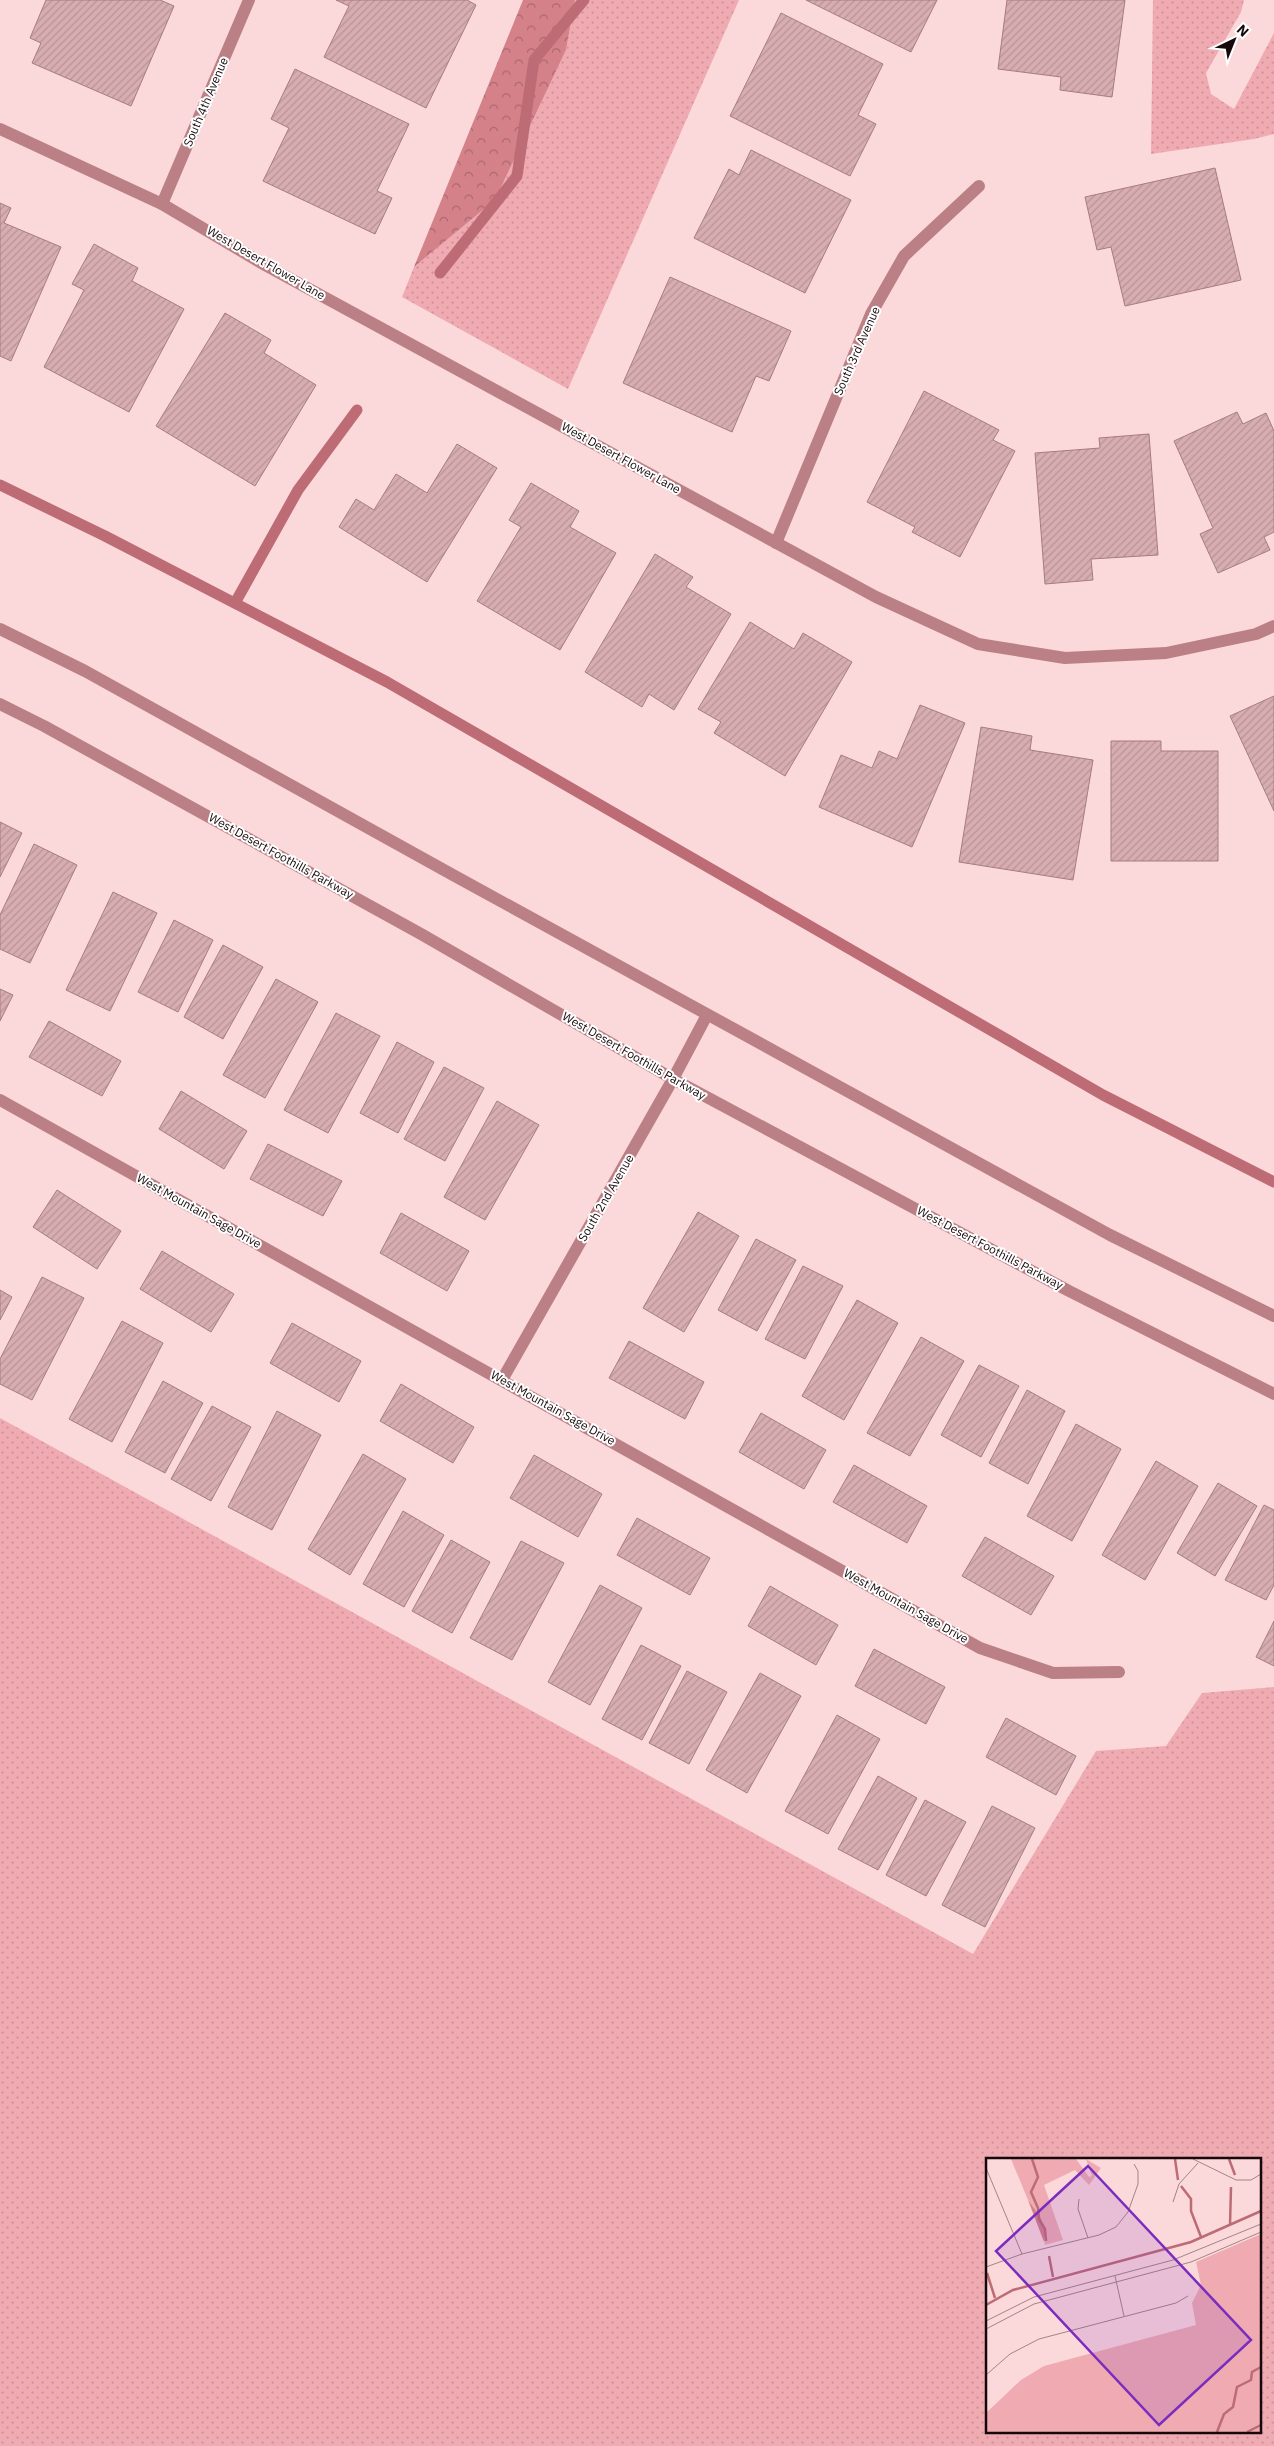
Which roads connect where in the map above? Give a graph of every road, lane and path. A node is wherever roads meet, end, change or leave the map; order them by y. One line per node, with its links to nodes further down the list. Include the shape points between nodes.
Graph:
1 (249, 0): 4 (street, South 4th Avenue)
2 (0, 129): 4 (street, West Desert Flower Lane)
3 (979, 186): 5 (street, South 3rd Avenue, via 904,256 871,314)
4 (162, 204): 5 (street, West Desert Flower Lane, via 265,265)
5 (776, 543): 6 (street, West Desert Flower Lane, via 876,597 978,644 1064,658 1166,653 1256,634)
6 (1274, 626)
7 (0, 629): 9 (street, via 86,671)
8 (0, 704): 10 (street, West Desert Foothills Parkway, via 421,934)
9 (707, 1015): 10 (street, South 2nd Avenue); 12 (street, via 1110,1235)
10 (673, 1079): 13 (street, South 2nd Avenue); 14 (street, West Desert Foothills Parkway, via 1069,1291)
11 (0, 1100): 13 (street, West Mountain Sage Drive)
12 (1274, 1316)
13 (502, 1380): 15 (street, West Mountain Sage Drive, via 980,1648 1053,1673)
14 (1274, 1394)
15 (1119, 1672)

